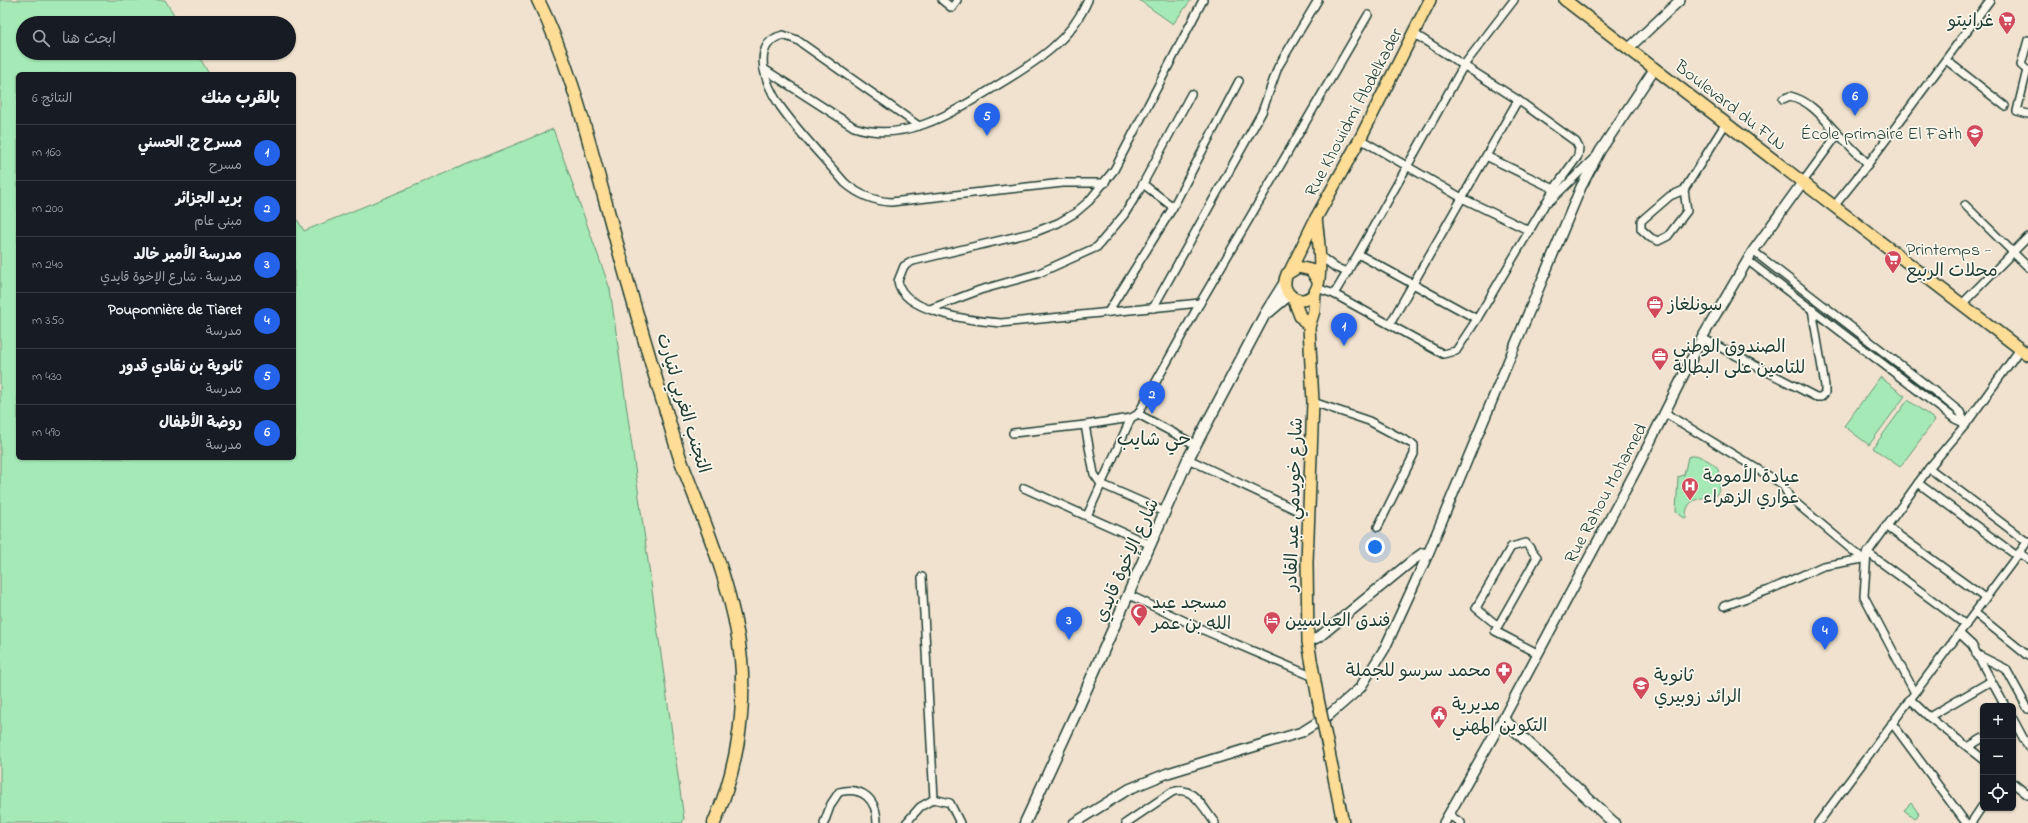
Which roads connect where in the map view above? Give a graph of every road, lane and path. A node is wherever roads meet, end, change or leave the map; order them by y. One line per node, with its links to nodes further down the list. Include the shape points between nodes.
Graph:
1 (538, 0): 128 (highway, التجنب الغربي لتيارت, via 572,80 680,458 730,600 741,657 742,714 733,765)
2 (942, 0): 3 (street, via 952,8)
3 (957, 0)
4 (1088, 0): 28 (street, via 1073,25 1043,57 952,113)
5 (1203, 0): 35 (street, via 1122,156)
6 (1318, 0): 65 (street, via 1278,67 1262,112)
7 (1430, 0): 13 (main road, Rue Khouidmi Abdelkader)
8 (1514, 0): 17 (street)
9 (1565, 0): 15 (main road, Boulevard du FLN)
10 (1680, 0): 15 (street)
11 (1990, 0): 16 (street)
12 (1368, 15): 63 (street)
13 (1413, 33): 17 (street); 30 (main road, Rue Khouidmi Abdelkader)
14 (2028, 40): 20 (street, via 2021,64)
15 (1629, 48): 18 (main road, Boulevard du FLN)
16 (1946, 60): 25 (street); 33 (street)
17 (1464, 66): 24 (street); 34 (street)
18 (1655, 68): 27 (main road, Boulevard du FLN); 31 (street)
19 (764, 69): 28 (street, via 854,127 885,133); 28 (street, via 762,54 770,41 783,35 791,37); 35 (street, via 780,107 845,183 867,198 891,202 1063,183)
20 (2027, 70): 26 (street, via 2016,111)
21 (1239, 81): 44 (street)
22 (1191, 94): 37 (street)
23 (1783, 99): 29 (street, via 1790,96 1802,99)
24 (1518, 100): 32 (street); 38 (street, via 1576,142 1579,148 1578,156)
25 (2005, 106)
26 (2028, 114)
27 (1726, 123): 36 (main road, Boulevard du FLN); 39 (street)
28 (919, 126)
29 (1838, 134): 33 (street); 36 (street)
30 (1360, 139): 34 (street); 45 (main road, Rue Khouidmi Abdelkader)
31 (1600, 151): 41 (street); 94 (street, via 1581,187)
32 (1486, 156): 38 (street); 40 (street)
33 (1868, 164): 42 (street)
34 (1408, 166): 40 (street); 50 (street)
35 (1105, 183): 66 (street, via 1075,213 1058,223 1011,239 908,263 899,276 901,291 908,298)
36 (1802, 183): 42 (main road, Boulevard du FLN); 48 (street, Rue Rahou Mohamed)
37 (1143, 184): 44 (street); 66 (street, via 1124,215 1097,247 1037,274 980,290)
38 (1554, 189): 41 (street)
39 (1684, 190): 39 (street, via 1670,196 1641,221 1641,228 1651,238 1658,241 1668,236 1688,211)
40 (1462, 198): 46 (street); 59 (street)
41 (1546, 202): 46 (street)
42 (1835, 205): 64 (main road, Boulevard du FLN)
43 (1965, 205): 49 (street)
44 (1173, 207): 68 (street)
45 (1316, 218): 52 (main road, شارع خويدمي عبد القادر); 56 (main road)
46 (1530, 232): 70 (street)
47 (2028, 237): 49 (street)
48 (1753, 251): 51 (street, Rue Rahou Mohamed); 78 (street, via 1938,394 1960,412)
49 (2013, 251): 53 (street); 64 (street)
50 (1358, 254): 57 (street); 59 (street)
51 (1747, 260): 67 (street); 73 (street, Rue Rahou Mohamed)
52 (1319, 262): 54 (street); 55 (street); 55 (street); 60 (main road, شارع خويدمي عبد القادر)
53 (2028, 267)
54 (1307, 268): 56 (main road, via 1298,267); 60 (main road, via 1314,273)
55 (1336, 268): 57 (street)
56 (1290, 271): 58 (main road)
57 (1348, 272): 61 (street)
58 (1285, 282): 62 (main road); 69 (main road, شارع الإخوة قايدي)
59 (1412, 285): 70 (street); 71 (street)
60 (1317, 287): 61 (street); 62 (main road, via 1308,299 1298,300); 72 (main road, شارع خويدمي عبد القادر)
61 (1334, 294): 71 (street)
62 (1291, 296): 69 (main road, شارع الإخوة قايدي); 72 (main road, via 1300,316)
63 (1200, 303): 65 (street); 77 (street)
64 (1962, 304): 74 (main road, Boulevard du FLN)
65 (1153, 308): 68 (street)
66 (930, 309): 68 (street, via 973,320 1001,322)
67 (1812, 309): 73 (street, via 1825,386 1825,393 1821,397 1816,397); 78 (street, via 1955,419)
68 (1108, 312)
69 (1265, 314): 81 (main road, شارع الإخوة قايدي)
70 (1478, 319): 71 (street, via 1456,351 1449,354 1443,354)
71 (1390, 324)
72 (1309, 327): 75 (main road, شارع خويدمي عبد القادر)
73 (1702, 338): 76 (street, Rue Rahou Mohamed)
74 (2024, 352): 78 (street)
75 (1313, 402): 89 (main road, شارع خويدمي عبد القادر); 91 (street, via 1369,421 1414,445 1414,454)
76 (1665, 413): 96 (street, via 1782,484 1790,498); 107 (street, Rue Rahou Mohamed)
77 (1135, 416): 79 (street); 81 (street); 85 (street)
78 (1966, 424): 83 (street)
79 (1085, 425): 80 (street); 85 (street, via 1094,474)
80 (1013, 433)
81 (1196, 445): 82 (main road, شارع الإخوة قايدي)
82 (1188, 459): 87 (main road, شارع الإخوة قايدي); 89 (street)
83 (1929, 468): 84 (street); 92 (street)
84 (1918, 483): 90 (street); 95 (street)
85 (1101, 484): 87 (street); 88 (street)
86 (1024, 488): 88 (street)
87 (1165, 512): 93 (main road, شارع الإخوة قايدي)
88 (1087, 516): 93 (street)
89 (1309, 516): 106 (main road, شارع خويدمي عبد القادر)
90 (1886, 526): 96 (street); 100 (street)
91 (1378, 527)
92 (2028, 542): 95 (street)
93 (1151, 545): 99 (main road, شارع الإخوة قايدي)
94 (1428, 554): 106 (street, via 1423,553 1413,560 1319,637); 134 (street, via 1385,648 1371,671 1360,688 1329,715 1302,732 1168,773 1129,789)
95 (2018, 554): 97 (street); 100 (street)
96 (1865, 555): 101 (street, via 1823,566 1769,590); 103 (street); 112 (street, via 1864,596)
97 (2028, 559)
98 (922, 577): 125 (street)
99 (1129, 595): 110 (street); 133 (main road, شارع الإخوة قايدي)
100 (1985, 598): 102 (street)
101 (1724, 606)
102 (1975, 613): 103 (street); 109 (street)
103 (1966, 625): 105 (street)
104 (1498, 626): 104 (street, via 1537,557 1526,543 1511,547 1476,608); 107 (street, via 1495,631)
105 (1959, 634): 108 (street, via 1972,645); 112 (street)
106 (1308, 642): 110 (main road, شارع خويدمي عبد القادر)
107 (1537, 653): 116 (street, Rue Rahou Mohamed)
108 (1976, 654): 111 (street); 114 (street, via 2006,669)
109 (2028, 656)
110 (1314, 677): 137 (main road, شارع خويدمي عبد القادر, bridge)
111 (1991, 681): 113 (street); 115 (street)
112 (1912, 696): 115 (street); 117 (street)
113 (2004, 703)
114 (2028, 709)
115 (1929, 717): 121 (street)
116 (1503, 718): 127 (street, Rue Rahou Mohamed); 139 (main road)
117 (1892, 723): 140 (street); 141 (street)
118 (2016, 725): 120 (street)
119 (1981, 739): 121 (street)
120 (2028, 746)
121 (1968, 747): 122 (street)
122 (1980, 757)
123 (2016, 785): 124 (street)
124 (2028, 795)
125 (934, 798): 131 (street, via 920,807); 132 (street, via 950,803)
126 (1980, 810): 142 (street)
127 (1447, 819): 138 (street)
128 (714, 823)
129 (824, 823): 130 (street, via 839,792 849,790 862,793 872,801 877,814)
130 (876, 823)
131 (906, 823)
132 (960, 823)
133 (1025, 823)
134 (1074, 823)
135 (1126, 823): 136 (street, via 1172,792 1180,790 1195,796)
136 (1215, 823)
137 (1343, 823)
138 (1461, 823)
139 (1614, 823)
140 (1818, 823)
141 (1966, 823)
142 (1971, 823)

